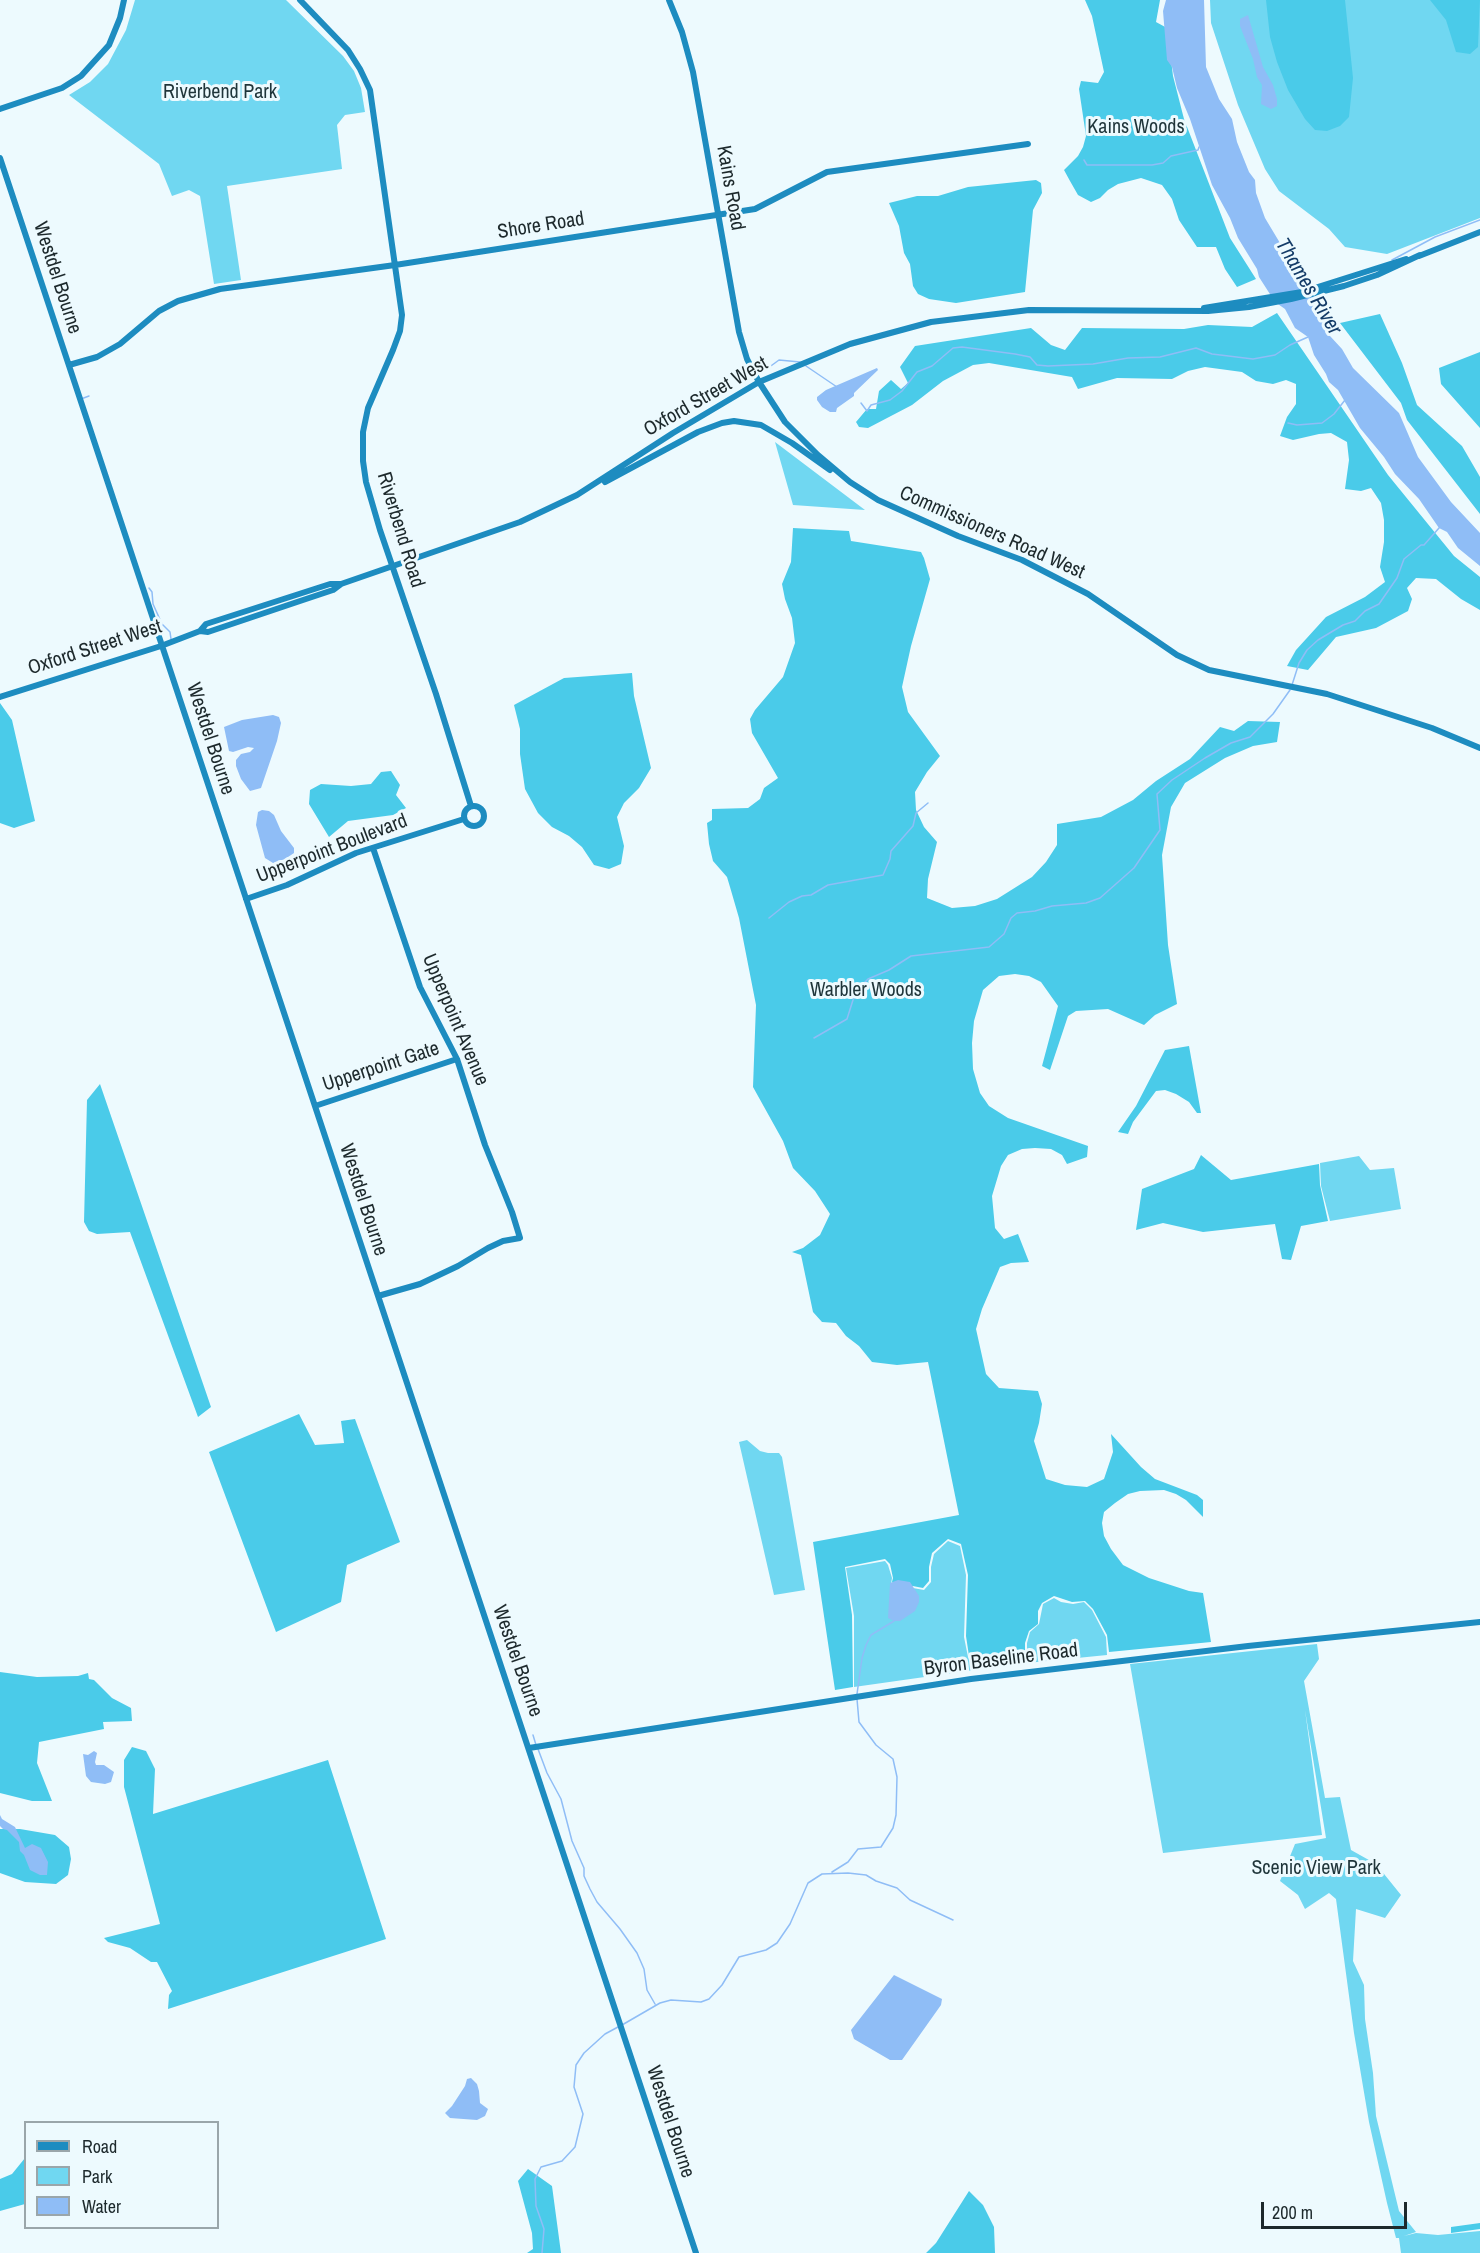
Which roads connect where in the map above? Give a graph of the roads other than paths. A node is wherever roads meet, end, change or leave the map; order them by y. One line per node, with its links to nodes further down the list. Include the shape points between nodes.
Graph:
1 (124, 0): 4 (main road, via 109,45 81,76 62,88)
2 (300, 0): 9 (main road, Riverbend Road, via 348,50 370,90)
3 (669, 0): 7 (main road, Kains Road, via 693,72)
4 (0, 110)
5 (1028, 144): 7 (main road, Shore Road, via 826,172 755,209)
6 (0, 158): 10 (main road, Westdel Bourne)
7 (718, 215): 9 (main road, Shore Road); 11 (main road, Kains Road, via 740,332 747,359)
8 (1480, 232): 11 (main road, Oxford Street West, via 1398,264 1310,290 1231,307 1179,311 1029,310 931,322 850,344)
9 (395, 265): 10 (main road, Shore Road, via 220,289 178,301 98,357); 14 (main road, Riverbend Road, via 400,331 368,408 362,445 366,482)
10 (69, 365): 15 (main road, Westdel Bourne)
11 (759, 382): 12 (main road, Commissioners Road West, via 785,422); 13 (main road, Oxford Street West)
12 (850, 482): 13 (main road, via 762,425 734,421 698,432); 17 (main road, Commissioners Road West, via 910,516 1022,560 1088,594 1177,655 1209,670 1327,694)
13 (577, 495): 14 (main road, Oxford Street West, via 520,522)
14 (393, 567): 15 (main road, Oxford Street West, via 206,624 200,631); 18 (main road, Riverbend Road)
15 (161, 646): 16 (main road, Oxford Street West); 21 (main road, Westdel Bourne)
16 (0, 697)
17 (1480, 748)
18 (471, 806): 19 (main road); 19 (main road, via 482,809 484,820 473,826)
19 (464, 819): 20 (main road, Upperpoint Boulevard)
20 (373, 848): 21 (main road, Upperpoint Boulevard); 22 (main road, Upperpoint Avenue, via 420,987)
21 (246, 899): 23 (main road, Westdel Bourne)
22 (457, 1059): 23 (main road, Upperpoint Gate); 24 (main road, Upperpoint Avenue, via 520,1238 503,1241 420,1284)
23 (315, 1106): 24 (main road, Westdel Bourne)
24 (378, 1296): 26 (main road, Westdel Bourne)
25 (1480, 1622): 26 (main road, Byron Baseline Road, via 971,1678)
26 (529, 1748): 27 (main road, Westdel Bourne)
27 (696, 2253)

